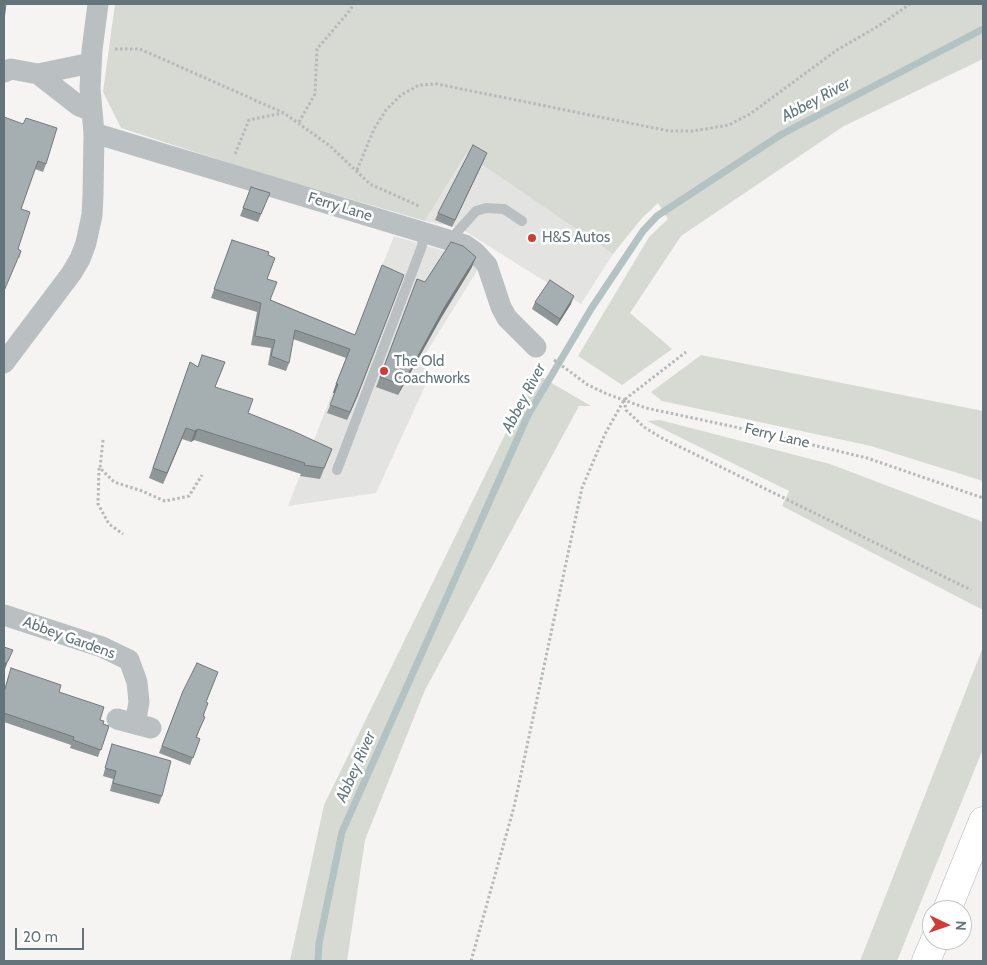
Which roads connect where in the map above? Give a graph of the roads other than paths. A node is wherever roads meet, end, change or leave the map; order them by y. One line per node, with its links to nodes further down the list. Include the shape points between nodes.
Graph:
1 (98, 4): 2 (street)
2 (91, 56): 4 (street); 5 (street)
3 (6, 68): 4 (street)
4 (38, 74): 5 (street, via 79,106)
5 (92, 111): 6 (street)
6 (94, 133): 8 (street, Ferry Lane); 11 (street, via 92,214 80,259)
7 (522, 221): 9 (lane, via 504,209 486,208 476,211)
8 (424, 232): 9 (street, Ferry Lane); 12 (lane, via 422,246)
9 (450, 240): 10 (street, Ferry Lane, via 465,245 487,265 500,307 512,324)
10 (543, 352)
11 (4, 363)
12 (337, 470)
13 (4, 615): 14 (street, Abbey Gardens, via 102,647 129,660 137,682 139,702)
14 (134, 724)
15 (983, 821): 16 (highway)
16 (951, 900)

